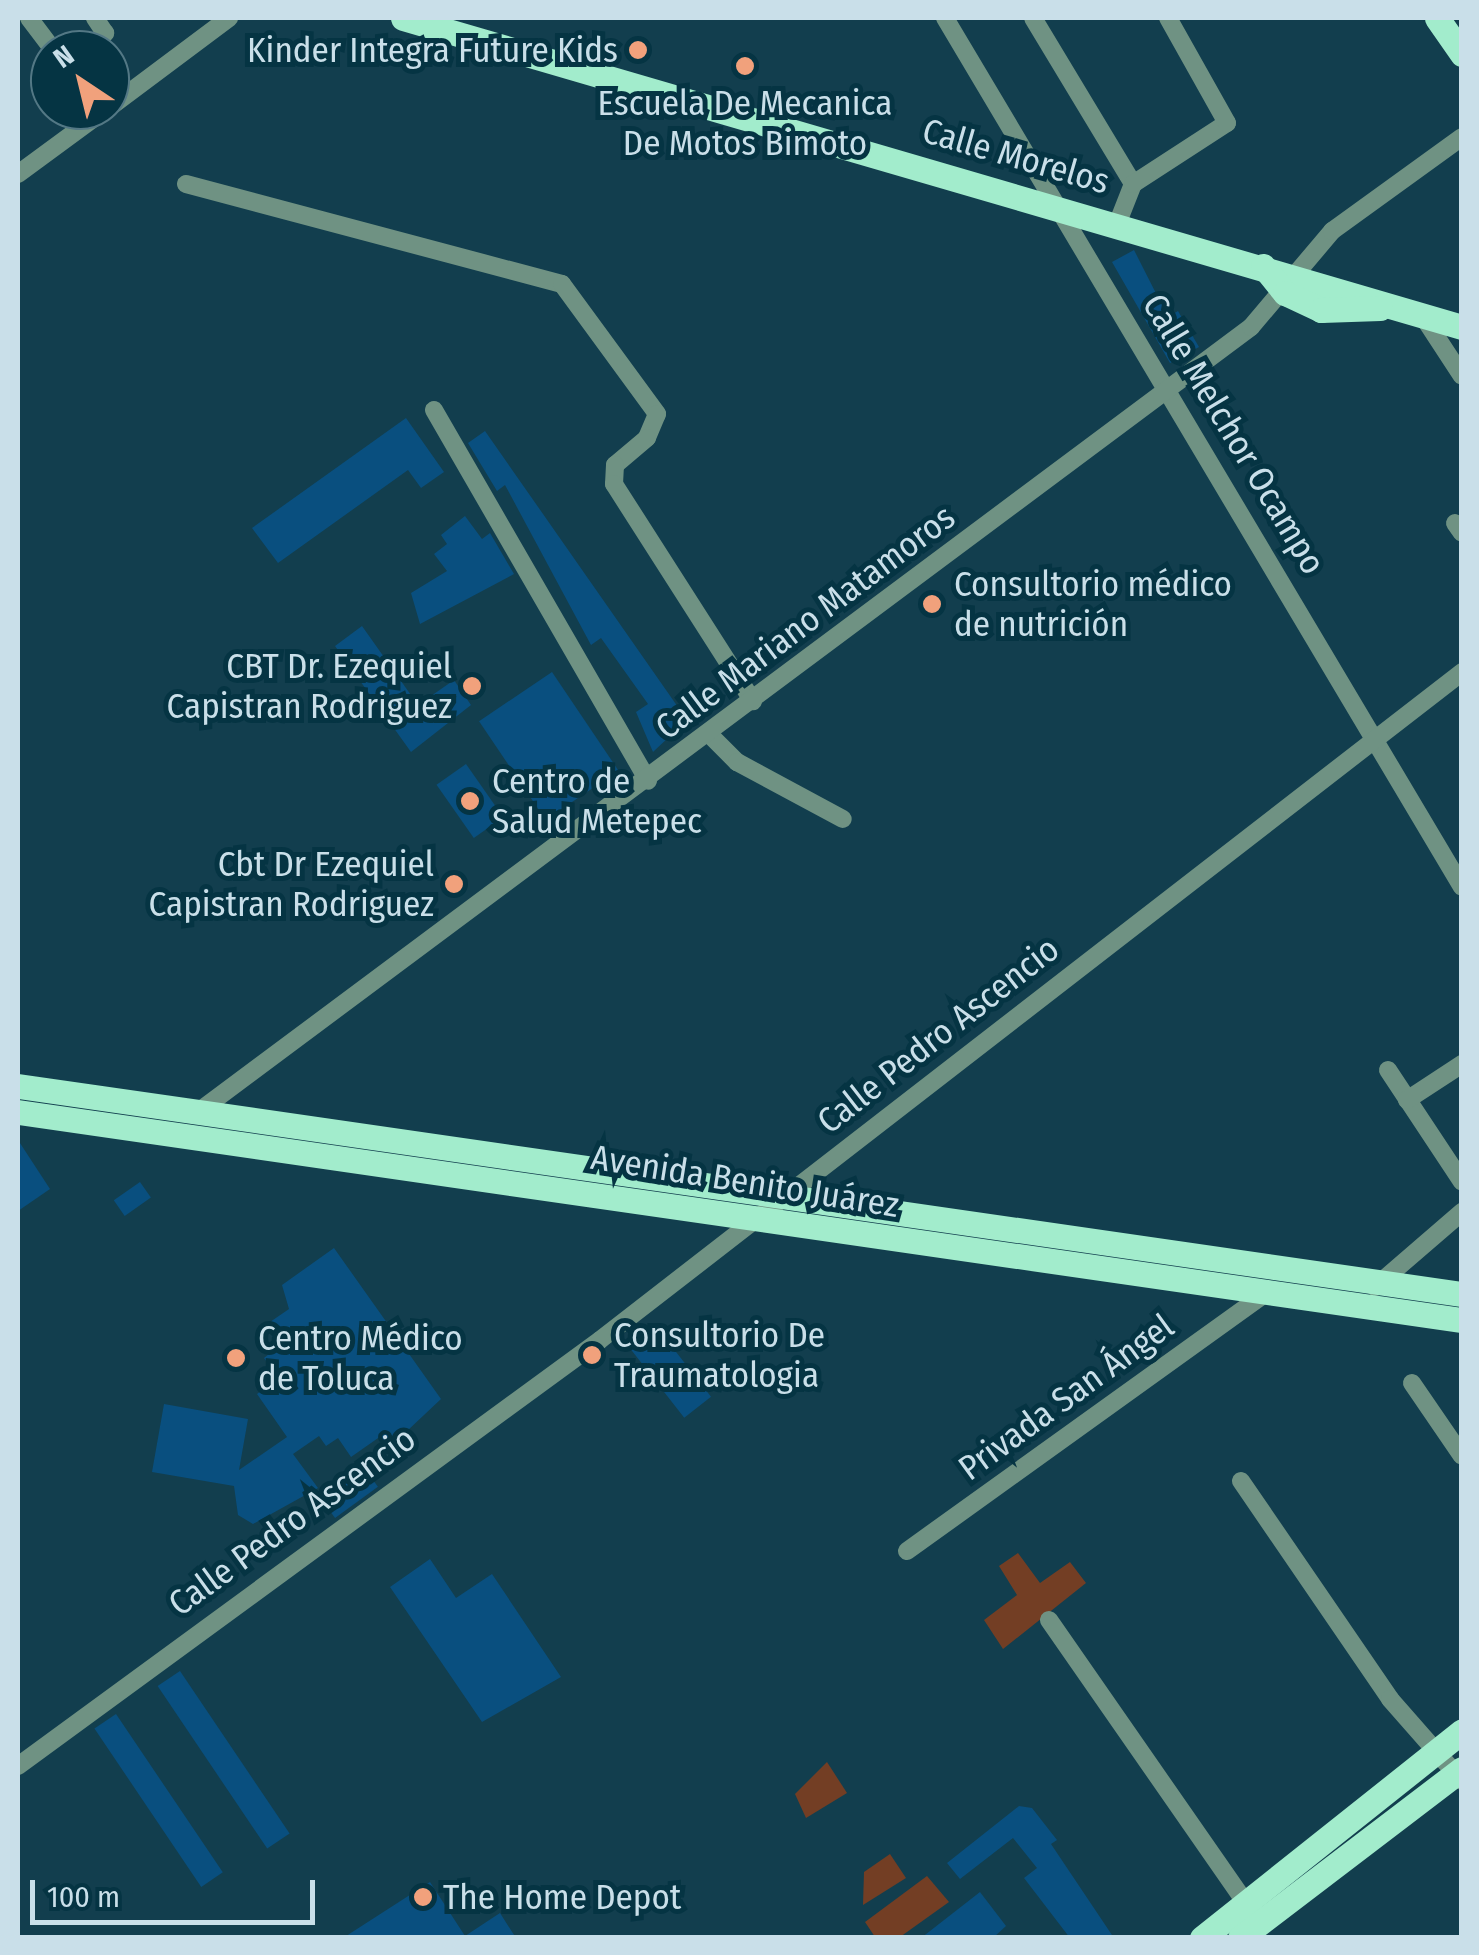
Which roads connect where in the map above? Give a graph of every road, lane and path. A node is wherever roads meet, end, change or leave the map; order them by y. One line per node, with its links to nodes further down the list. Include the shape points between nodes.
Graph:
1 (228, 18): 8 (street)
2 (403, 18): 14 (main road, Calle Morelos)
3 (945, 18): 14 (street, Calle Melchor Ocampo)
4 (1033, 18): 13 (street)
5 (1168, 18): 13 (street, via 1227,123)
6 (1437, 18): 7 (main road)
7 (1462, 54)
8 (130, 90)
9 (76, 130): 11 (street)
10 (1462, 137): 16 (street, Calle Mariano Matamoros, via 1332,231)
11 (18, 174)
12 (186, 184): 23 (street, via 533,274 582,303 657,414 646,438 615,465 614,484)
13 (1133, 184): 15 (street)
14 (1060, 208): 15 (main road, Calle Morelos); 20 (street, Calle Melchor Ocampo)
15 (1118, 222): 16 (main road, Calle Morelos, via 1263,266)
16 (1289, 284): 17 (main road, via 1320,310 1380,308); 20 (street, Calle Mariano Matamoros)
17 (1424, 318): 18 (main road); 19 (street)
18 (1462, 327)
19 (1462, 376)
20 (1171, 388): 23 (street, Calle Mariano Matamoros); 25 (street, Calle Melchor Ocampo)
21 (434, 410): 26 (street)
22 (1462, 672): 25 (street, Calle Pedro Ascencio)
23 (754, 701): 24 (street, Calle Mariano Matamoros)
24 (708, 734): 26 (street, Calle Mariano Matamoros); 27 (street, via 737,762)
25 (1374, 738): 28 (street, Calle Melchor Ocampo); 37 (street, Calle Pedro Ascencio)
26 (648, 780): 33 (street, Calle Mariano Matamoros)
27 (844, 819)
28 (1462, 887)
29 (1462, 1064): 32 (street)
30 (1388, 1070): 32 (street)
31 (18, 1086): 33 (main road, Avenida Benito Juárez)
32 (1408, 1100): 36 (street)
33 (199, 1111): 35 (street, Calle Mariano Matamoros); 37 (main road, Avenida Benito Juárez)
34 (18, 1112): 35 (main road, Avenida Benito Juárez)
35 (166, 1138): 39 (main road, Avenida Benito Juárez)
36 (1462, 1182)
37 (783, 1196): 39 (street, Calle Pedro Ascencio); 40 (main road, Avenida Benito Juárez)
38 (1462, 1212): 40 (street)
39 (757, 1218): 41 (main road, Avenida Benito Juárez); 52 (street, Calle Pedro Ascencio)
40 (1382, 1280): 42 (main road, Avenida Benito Juárez); 43 (street)
41 (1264, 1294): 43 (main road, Avenida Benito Juárez); 48 (street, Privada San Ángel)
42 (1462, 1294)
43 (1356, 1304): 44 (main road, Avenida Benito Juárez)
44 (1462, 1320)
45 (1412, 1382): 46 (street)
46 (1462, 1456)
47 (1241, 1481): 51 (street)
48 (907, 1552)
49 (1049, 1620): 55 (street)
50 (1462, 1730): 51 (main road)
51 (1434, 1753): 53 (street); 54 (main road)
52 (18, 1766)
53 (1460, 1774): 54 (main road)
54 (1351, 1836): 55 (main road)
55 (1243, 1925): 56 (main road)
56 (1202, 1938)

